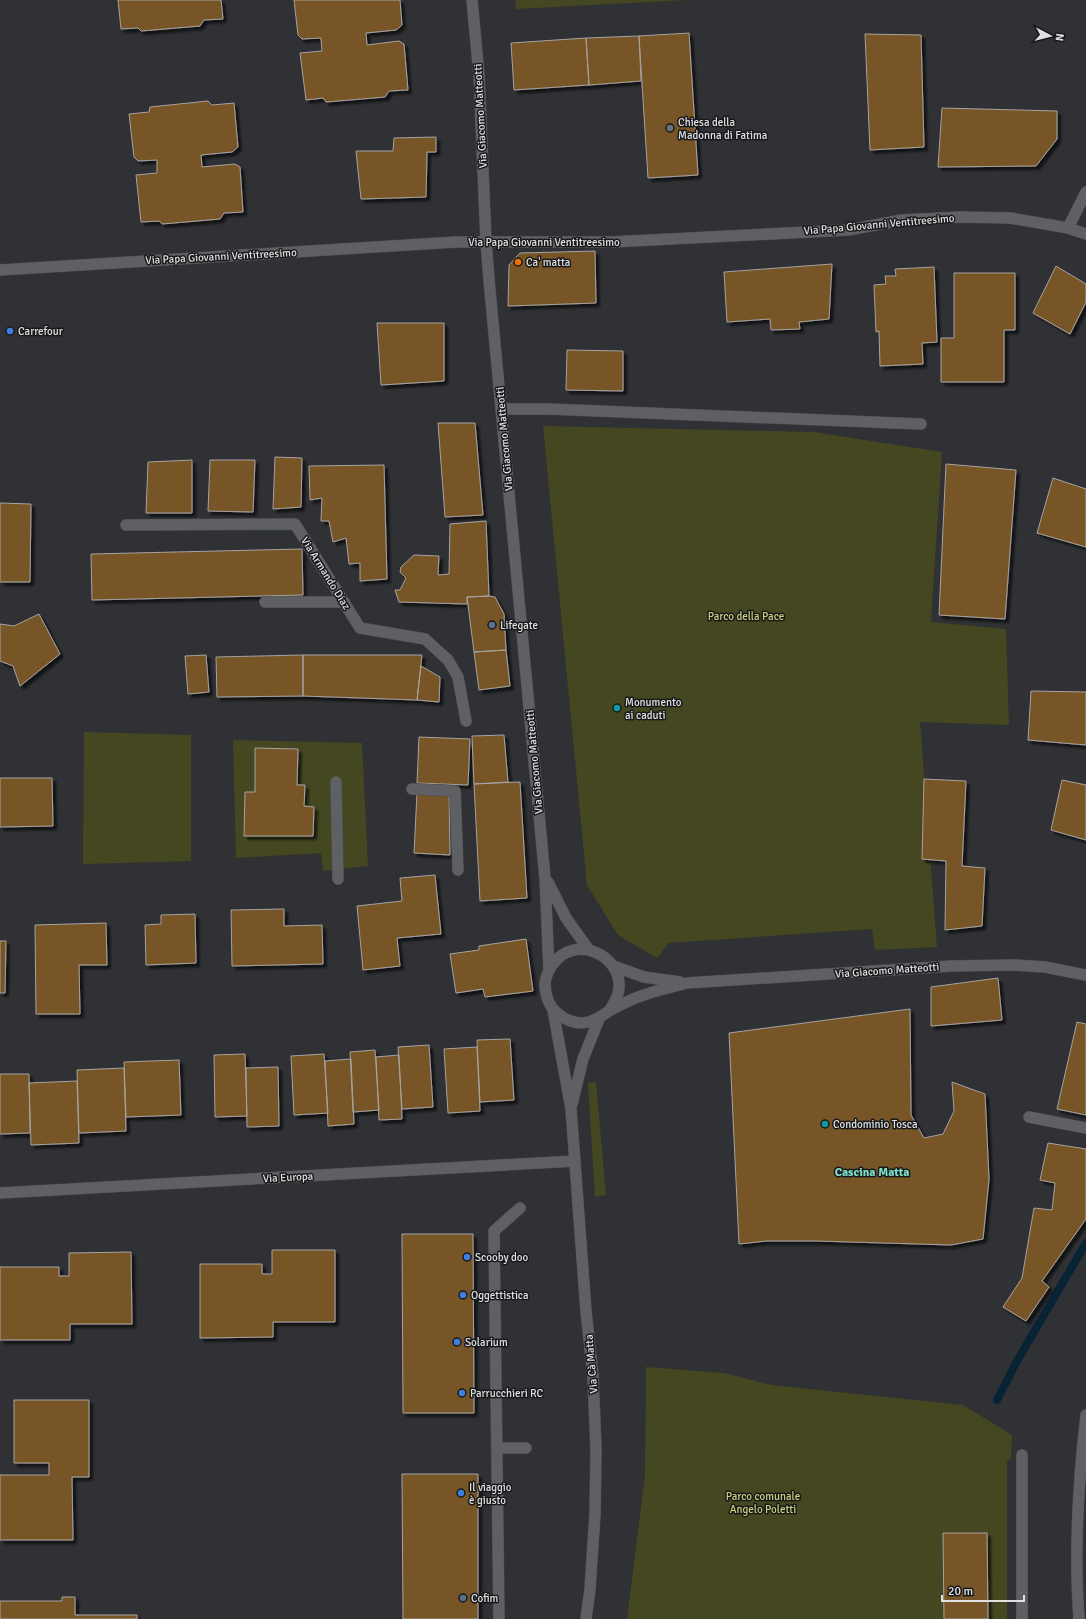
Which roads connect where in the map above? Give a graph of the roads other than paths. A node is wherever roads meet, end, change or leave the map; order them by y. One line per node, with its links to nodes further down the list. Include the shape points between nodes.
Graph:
1 (472, 0): 5 (street, Via Giacomo Matteotti, via 479,75)
2 (1086, 192): 3 (street)
3 (1068, 228): 4 (street, Via Papa Giovanni Ventitreesimo); 5 (street, Via Papa Giovanni Ventitreesimo, via 1010,218 960,217 902,220 848,230 612,242)
4 (1086, 234)
5 (486, 242): 6 (street, Via Papa Giovanni Ventitreesimo); 7 (street, Via Giacomo Matteotti)
6 (0, 270)
7 (501, 409): 8 (street); 16 (street, Via Giacomo Matteotti)
8 (921, 424)
9 (126, 525): 11 (street, Via Armando Diaz, via 295,524)
10 (265, 602): 11 (street)
11 (344, 602): 12 (street, Via Armando Diaz, via 360,628 425,639 448,660 458,678)
12 (466, 721)
13 (336, 782): 17 (street)
14 (412, 789): 15 (street, via 455,791)
15 (458, 870)
16 (546, 878): 18 (street, Via Giacomo Matteotti, via 566,918); 20 (street, Via Giacomo Matteotti)
17 (338, 879)
18 (589, 950): 19 (street, Via Giacomo Matteotti, via 604,956); 20 (street, Via Giacomo Matteotti, via 577,949 565,953)
19 (613, 966): 22 (street, Via Giacomo Matteotti, via 644,977); 24 (street, via 618,977 619,989 616,1001)
20 (549, 970): 23 (street, Via Giacomo Matteotti, via 545,990)
21 (1086, 975): 22 (street, Via Giacomo Matteotti, via 1046,968 986,965)
22 (686, 983): 24 (street, Via Giacomo Matteotti, via 645,994)
23 (553, 1010): 25 (street, via 574,1022 587,1023); 26 (street, Via Cà Matta)
24 (609, 1011): 25 (street)
25 (599, 1019): 26 (street, Via Cà Matta, via 583,1059)
26 (571, 1109): 29 (street, Via Cà Matta)
27 (1029, 1117): 28 (street)
28 (1086, 1128)
29 (575, 1161): 30 (street, Via Europa); 37 (street, Via Cà Matta, via 593,1376 596,1449 594,1521)
30 (0, 1193)
31 (520, 1208): 33 (street, via 494,1231)
32 (1086, 1415): 39 (street, via 1078,1502)
33 (497, 1448): 34 (street); 36 (street)
34 (526, 1448)
35 (1022, 1455): 38 (street)
36 (499, 1619)
37 (586, 1619)
38 (1022, 1619)
39 (1079, 1619)

